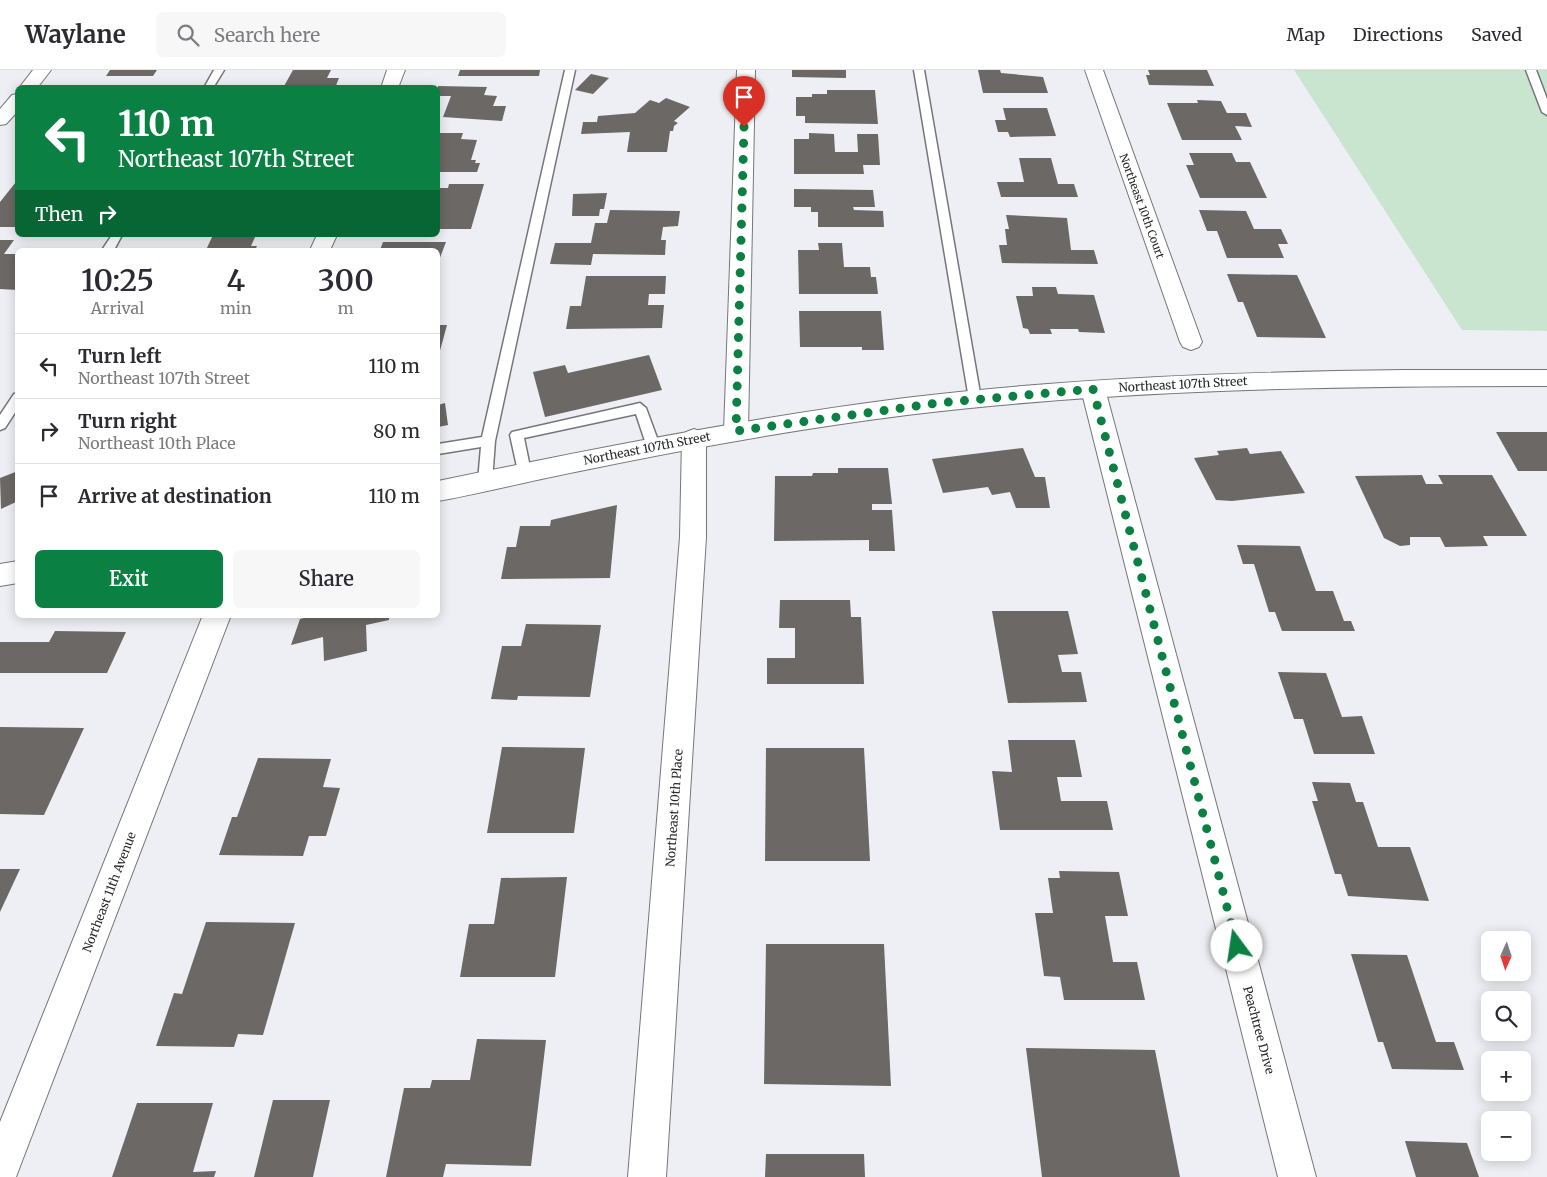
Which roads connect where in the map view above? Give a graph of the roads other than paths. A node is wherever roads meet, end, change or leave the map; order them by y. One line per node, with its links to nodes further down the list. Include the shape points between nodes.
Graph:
1 (42, 70): 9 (street)
2 (219, 70): 10 (lane)
3 (396, 70): 11 (street)
4 (570, 70): 25 (lane)
5 (746, 70): 23 (street)
6 (919, 70): 20 (lane)
7 (1094, 70): 17 (street, Northeast 10th Court)
8 (1531, 70): 13 (lane)
9 (30, 85)
10 (210, 85)
11 (390, 85)
12 (15, 102): 14 (street)
13 (1547, 112)
14 (0, 120)
15 (116, 237): 16 (lane)
16 (109, 248)
17 (1191, 342)
18 (1547, 378): 19 (street, Northeast 107th Street, via 1297,380)
19 (1093, 389): 20 (street, Northeast 107th Street); 36 (street, Peachtree Drive)
20 (976, 398): 23 (street, Northeast 107th Street)
21 (15, 402): 22 (lane)
22 (0, 425)
23 (736, 431): 24 (street, Northeast 107th Street)
24 (694, 438): 26 (street, Northeast 107th Street); 35 (street, Northeast 10th Place, via 693,537)
25 (488, 442): 27 (lane); 29 (lane)
26 (653, 446): 28 (street, Northeast 107th Street); 28 (lane, via 640,408 517,435)
27 (440, 449)
28 (524, 472): 29 (street, Northeast 107th Street)
29 (485, 481): 30 (street, Northeast 107th Street)
30 (440, 491)
31 (15, 572): 32 (street)
32 (0, 575)
33 (217, 618): 34 (street, Northeast 11th Avenue)
34 (0, 1169)
35 (647, 1177)
36 (1297, 1177)

